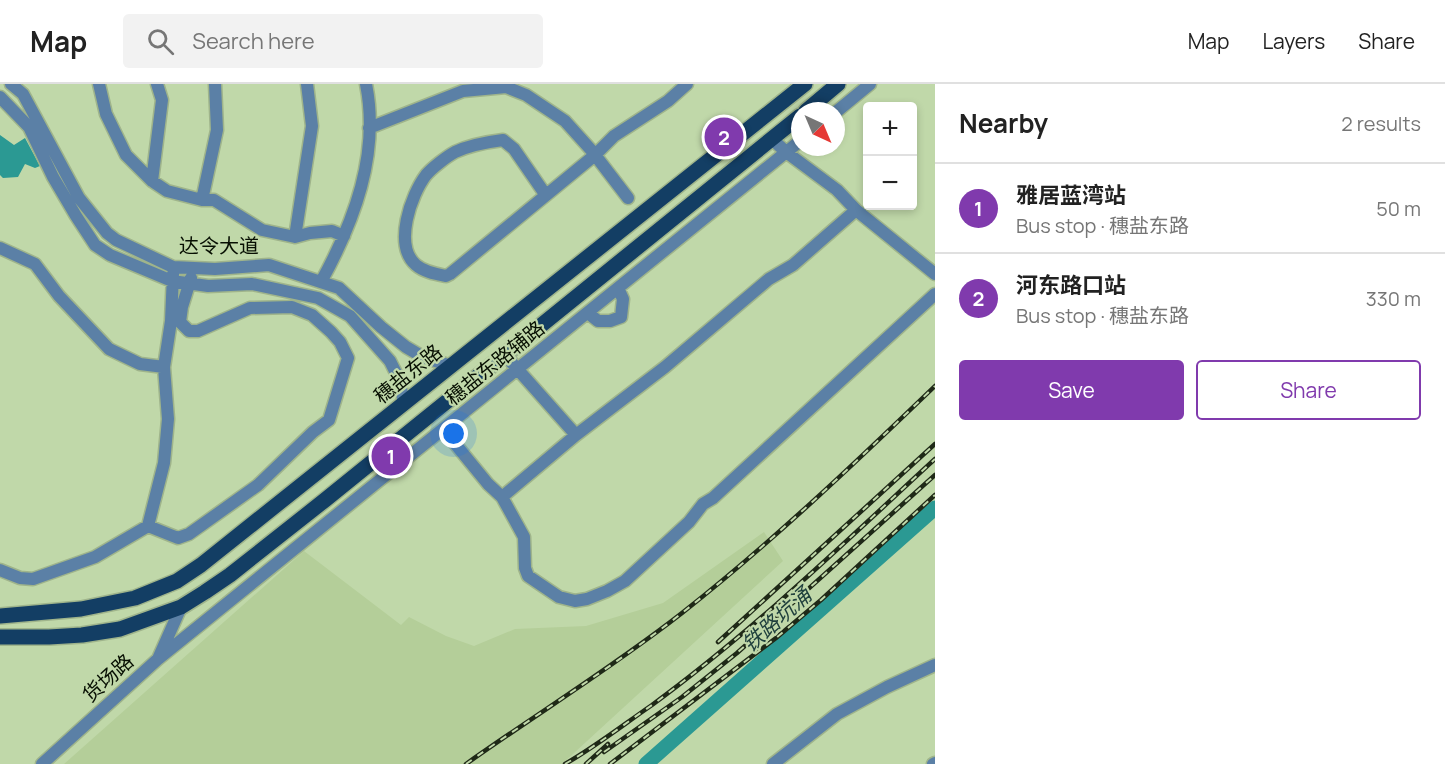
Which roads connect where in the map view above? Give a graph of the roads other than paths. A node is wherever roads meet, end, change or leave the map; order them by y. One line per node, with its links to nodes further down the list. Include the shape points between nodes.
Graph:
1 (11, 84): 16 (street, 达令大道, via 23,94)
2 (99, 84): 21 (street, via 106,114 126,155)
3 (158, 84): 21 (street, via 162,100)
4 (215, 84): 24 (street, via 217,130)
5 (307, 84): 27 (street, via 312,126)
6 (366, 84): 15 (street)
7 (687, 84): 20 (street, via 614,136)
8 (805, 84): 41 (main road, 穗盐东路)
9 (838, 84): 12 (main road)
10 (870, 84): 13 (street)
11 (0, 97): 16 (street, 达令大道)
12 (817, 102)
13 (845, 105)
14 (791, 123): 17 (main road)
15 (369, 128): 20 (street, via 463,91 506,87 526,95 565,121); 26 (street, via 367,164)
16 (39, 135): 29 (street, 达令大道, via 79,198 107,233); 32 (street, 达令大道, via 64,197 95,245)
17 (772, 139): 19 (street); 39 (main road)
18 (791, 148): 19 (street, 穗盐东路辅路)
19 (786, 152): 25 (street, via 837,190); 35 (street, 穗盐东路辅路)
20 (595, 155): 22 (street); 23 (street)
21 (152, 181): 24 (street, via 167,191)
22 (545, 194): 22 (street, via 446,276 415,264 408,252 404,227 410,207 426,175 454,153 503,140 514,149)
23 (628, 198)
24 (202, 200): 27 (street, via 214,200 262,230)
25 (856, 210): 31 (street); 46 (street, via 666,368)
26 (344, 236): 27 (street, via 332,231); 33 (street)
27 (295, 237)
28 (0, 248): 42 (street, via 35,264 109,349 140,364)
29 (173, 267): 30 (street, 达令大道); 32 (street)
30 (194, 268): 33 (street, 达令大道, via 269,265); 34 (street)
31 (935, 274)
32 (172, 281): 34 (street, 达令大道); 42 (street)
33 (321, 282): 38 (street, 达令大道, via 339,288)
34 (189, 283): 40 (street, 达令大道, via 252,284 318,298 350,316); 48 (street, via 180,322 189,331 198,331 250,308 292,307 312,315 331,332 348,358 329,420 258,485 189,534 178,538)
35 (618, 288): 37 (street, 穗盐东路辅路); 37 (street, via 623,299 621,317 598,321)
36 (935, 294): 47 (street, via 625,580 607,591 575,601 559,597 528,576 524,537)
37 (588, 313): 43 (street, 穗盐东路辅路)
38 (406, 347): 40 (street); 41 (street, 达令大道)
39 (507, 353): 43 (street); 50 (main road, via 230,575)
40 (390, 361): 44 (street, 达令大道)
41 (451, 366): 44 (main road, 穗盐东路)
42 (164, 367): 48 (street, via 168,419 165,452)
43 (518, 369): 45 (street, 穗盐东路辅路); 46 (street)
44 (404, 403): 51 (main road, 穗盐东路, via 227,546 177,580 135,598 81,609)
45 (443, 429): 47 (street); 54 (street, 穗盐东路辅路)
46 (576, 435): 47 (street)
47 (502, 497)
48 (148, 526): 49 (street, via 95,557 33,579)
49 (0, 570)
50 (181, 607): 53 (main road, via 120,630 49,637); 54 (street, 货场路)
51 (31, 612): 52 (main road, 穗盐东路); 53 (main road, via 42,619 39,630)
52 (0, 616)
53 (5, 636)
54 (158, 659): 56 (street, 货场路)
55 (935, 665): 57 (street, via 837,714)
56 (42, 764)
57 (773, 764)

